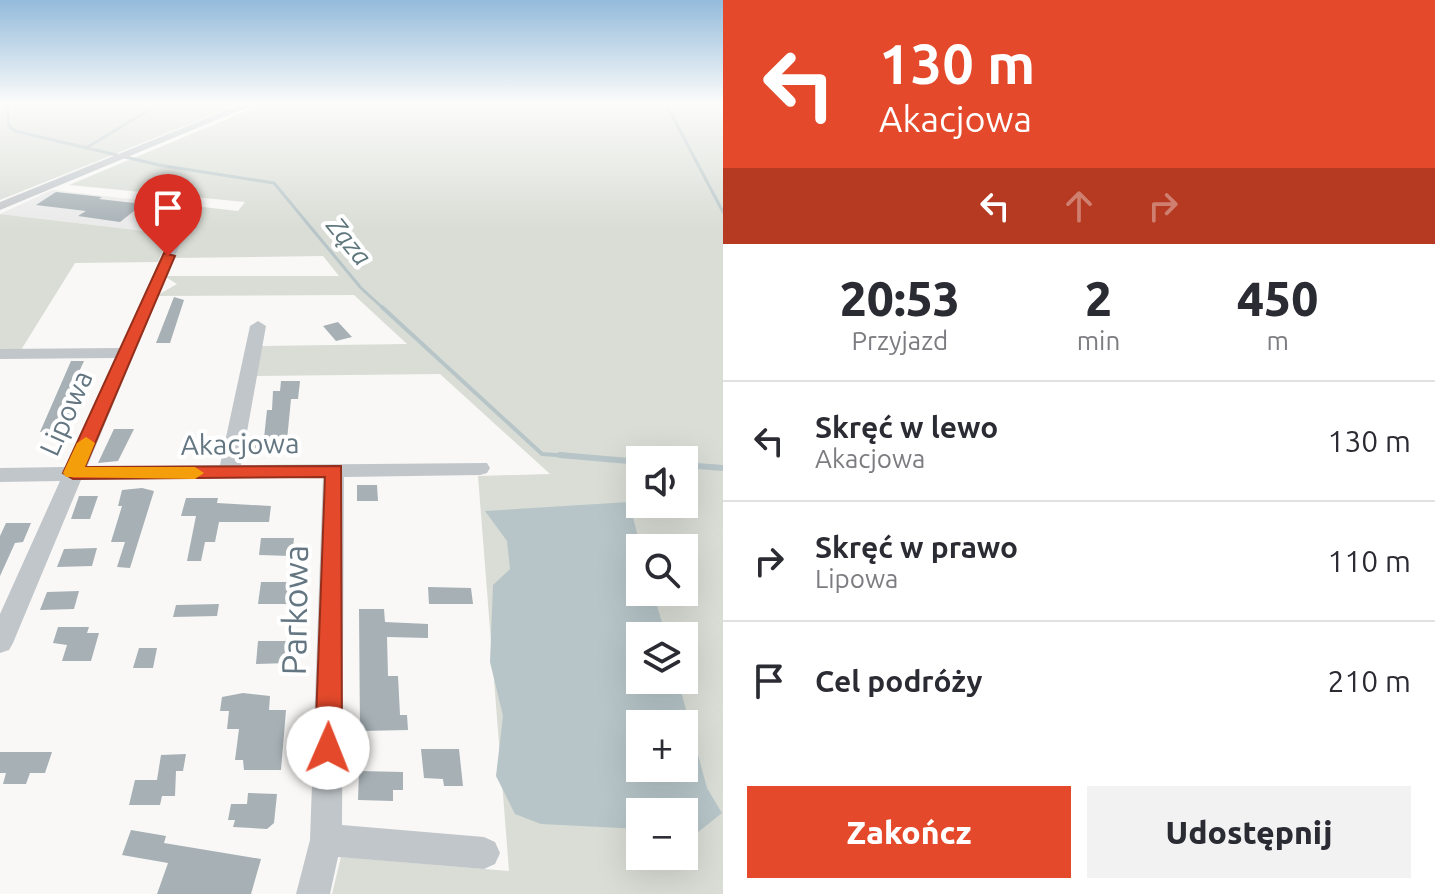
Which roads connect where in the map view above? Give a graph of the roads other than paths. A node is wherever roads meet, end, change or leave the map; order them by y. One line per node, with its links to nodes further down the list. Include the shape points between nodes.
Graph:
1 (146, 146): 2 (street)
2 (0, 206)
3 (189, 208): 5 (street, Lipowa)
4 (258, 326): 10 (street)
5 (125, 353): 6 (street); 9 (street, Lipowa)
6 (0, 354)
7 (480, 468): 8 (street, Akacjowa)
8 (334, 470): 10 (street, Akacjowa); 13 (street, Parkowa)
9 (73, 473): 10 (street, Akacjowa); 11 (street, Akacjowa); 12 (street, Lipowa)
10 (229, 473)
11 (0, 475)
12 (0, 643)
13 (326, 840): 14 (street); 15 (street, Parkowa)
14 (484, 853)
15 (313, 894)

